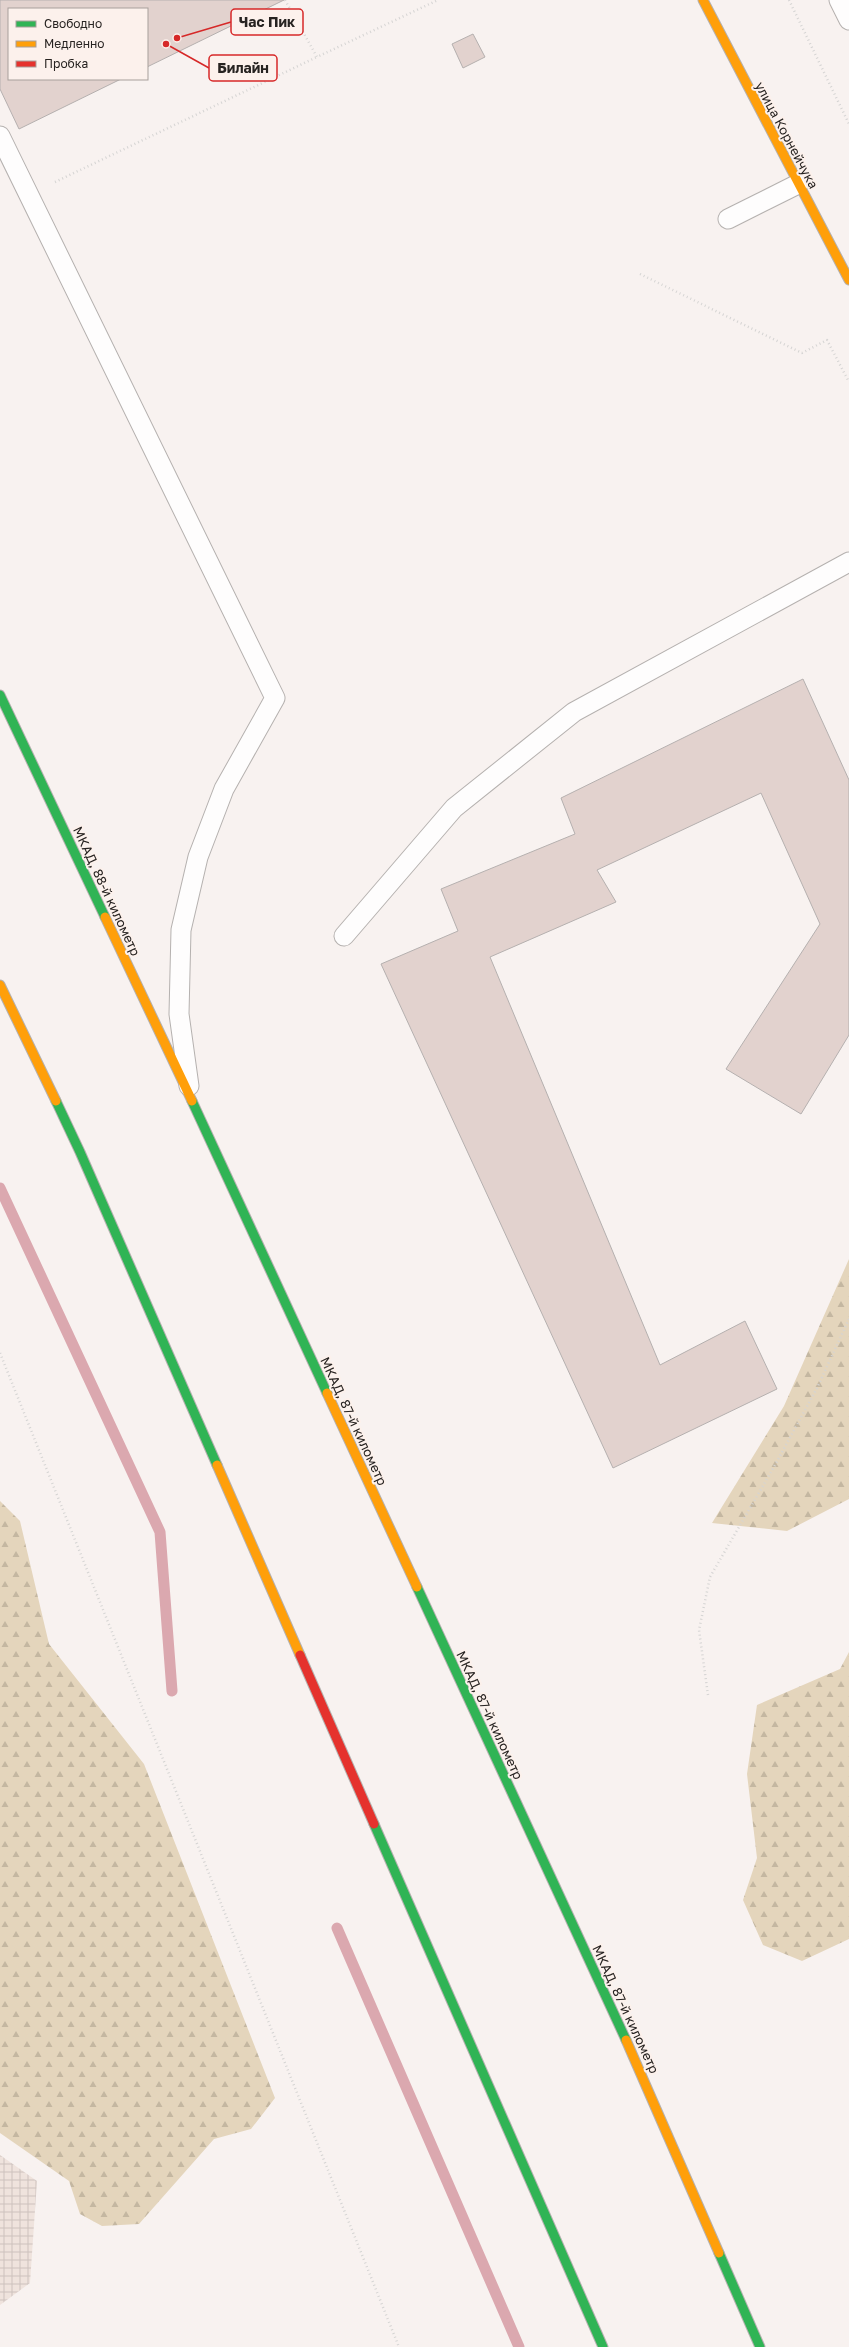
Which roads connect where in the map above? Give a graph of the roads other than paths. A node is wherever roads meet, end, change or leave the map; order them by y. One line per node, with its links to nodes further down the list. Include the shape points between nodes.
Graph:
1 (703, 0): 5 (main road, улица Корнейчука)
2 (839, 0): 3 (lane)
3 (849, 20)
4 (0, 136): 12 (lane, via 275,698 224,789 198,857 181,930 180,1014)
5 (798, 184): 6 (lane); 7 (main road, улица Корнейчука)
6 (728, 218)
7 (849, 280)
8 (849, 562): 10 (lane, via 574,712 454,808)
9 (0, 695): 12 (main road, МКАД, 88-й километр)
10 (344, 936)
11 (0, 984): 13 (main road, via 80,1152)
12 (190, 1098): 14 (main road, МКАД, 87-й километр, via 655,2102)
13 (603, 2347)
14 (760, 2347)

